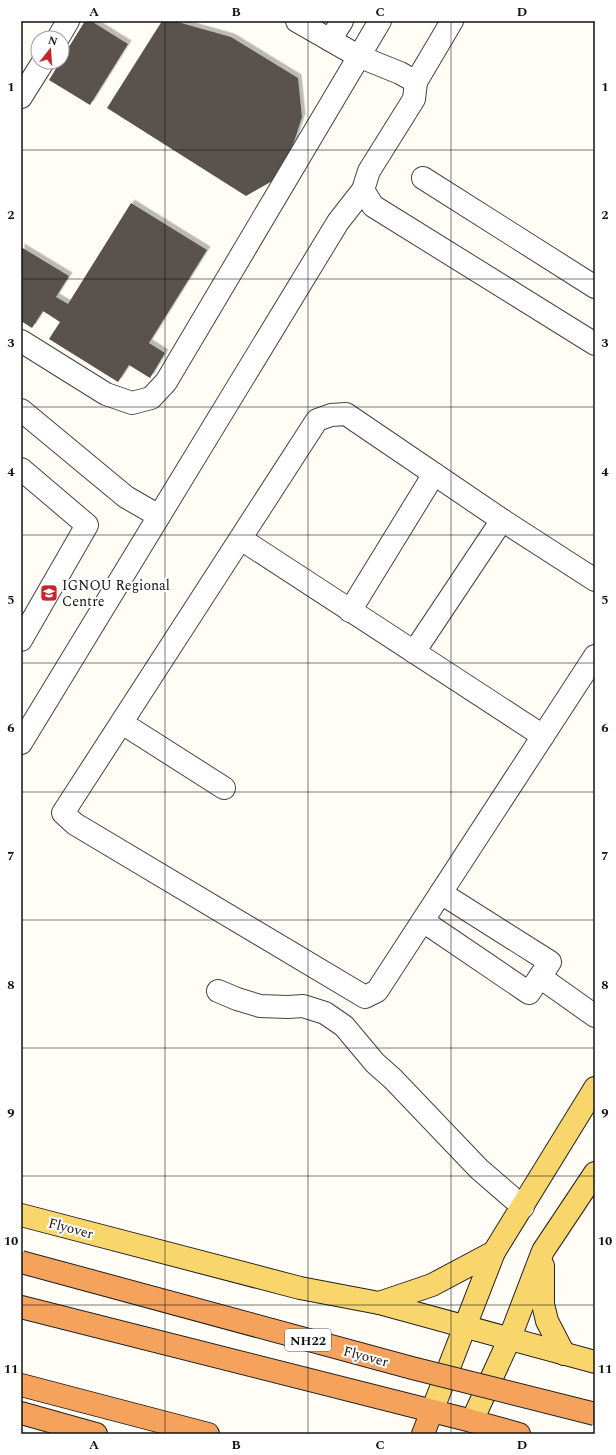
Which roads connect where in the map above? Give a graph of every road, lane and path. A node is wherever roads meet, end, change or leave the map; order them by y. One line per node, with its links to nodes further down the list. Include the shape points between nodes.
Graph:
1 (68, 21): 6 (lane)
2 (297, 21): 7 (lane)
3 (342, 21): 7 (lane)
4 (380, 21): 8 (lane)
5 (452, 21): 10 (lane)
6 (63, 30)
7 (330, 40): 8 (lane)
8 (358, 56): 10 (lane); 15 (lane, via 166,382 151,398 132,402 106,394)
9 (38, 70): 11 (lane)
10 (416, 82): 13 (lane, via 414,99 369,171)
11 (21, 97)
12 (423, 178): 14 (lane)
13 (363, 190): 16 (lane, via 373,206); 20 (lane, via 338,222)
14 (595, 287)
15 (21, 341)
16 (595, 344)
17 (21, 410): 20 (lane, via 126,497)
18 (21, 469): 25 (lane, via 87,526)
19 (434, 474): 21 (lane); 22 (lane, via 346,414 332,415 318,420); 24 (lane)
20 (159, 516): 30 (lane)
21 (502, 520): 23 (lane); 26 (lane)
22 (240, 539): 24 (lane); 28 (lane)
23 (595, 580)
24 (350, 611): 26 (lane)
25 (21, 640)
26 (414, 652): 29 (lane)
27 (595, 656): 29 (lane)
28 (122, 723): 31 (lane); 33 (lane, via 63,814 75,824 365,997 377,992)
29 (543, 736): 32 (lane)
30 (21, 743)
31 (224, 788)
32 (441, 893): 33 (lane); 34 (lane, via 550,962)
33 (423, 921): 34 (lane, via 529,993)
34 (540, 978): 36 (lane)
35 (218, 991): 39 (lane, via 260,1006 303,1006 325,1013 344,1026 375,1063 479,1169)
36 (595, 1016)
37 (595, 1088): 39 (main road)
38 (595, 1173): 41 (main road)
39 (523, 1207): 42 (main road)
40 (21, 1215): 44 (main road, Flyover, via 300,1288)
41 (543, 1251): 47 (main road); 48 (main road, via 543,1304 547,1321)
42 (494, 1252): 44 (main road, via 432,1285); 46 (main road)
43 (21, 1262): 53 (highway, Flyover / NH22, bridge, via 412,1368)
44 (378, 1303): 46 (main road, Flyover)
45 (21, 1307): 51 (highway)
46 (465, 1327): 47 (main road, Flyover); 51 (main road)
47 (509, 1340): 48 (main road, Flyover); 54 (main road)
48 (564, 1354): 49 (main road, Flyover)
49 (595, 1362)
50 (21, 1385): 57 (highway)
51 (432, 1411): 54 (highway); 58 (highway)
52 (21, 1413): 56 (highway)
53 (595, 1414)
54 (468, 1427): 55 (highway)
55 (497, 1431): 59 (highway)
56 (96, 1434)
57 (208, 1434)
58 (422, 1434)
59 (519, 1434)

